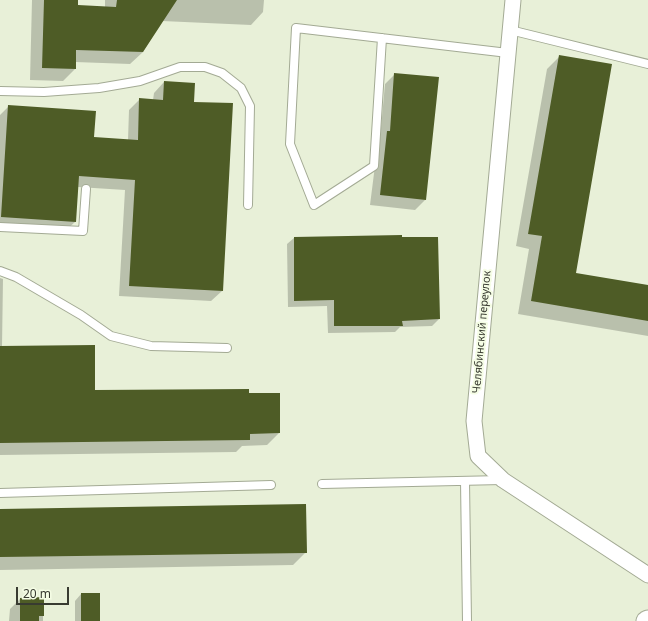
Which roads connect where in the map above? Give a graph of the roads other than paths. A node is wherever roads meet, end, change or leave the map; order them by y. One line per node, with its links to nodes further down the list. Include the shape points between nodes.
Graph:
1 (513, 0): 2 (street, Челябинский переулок)
2 (510, 30): 4 (street, Челябинский переулок); 5 (lane)
3 (382, 38): 3 (lane, via 296,28 290,144 314,205 374,166); 4 (lane)
4 (508, 53): 12 (street, Челябинский переулок, via 474,422 478,456)
5 (648, 64)
6 (0, 91): 8 (lane, via 44,92 99,88 140,81 180,67 205,67 222,73 241,88 250,106)
7 (86, 189): 9 (lane, via 83,231)
8 (248, 205)
9 (0, 227)
10 (0, 271): 11 (lane, via 16,277 81,315 111,336 151,346)
11 (227, 348)
12 (503, 480): 13 (lane); 17 (street, Челябинский переулок)
13 (465, 481): 14 (lane); 18 (lane)
14 (322, 484)
15 (271, 485): 16 (lane)
16 (0, 494)
17 (648, 575)
18 (467, 621)

